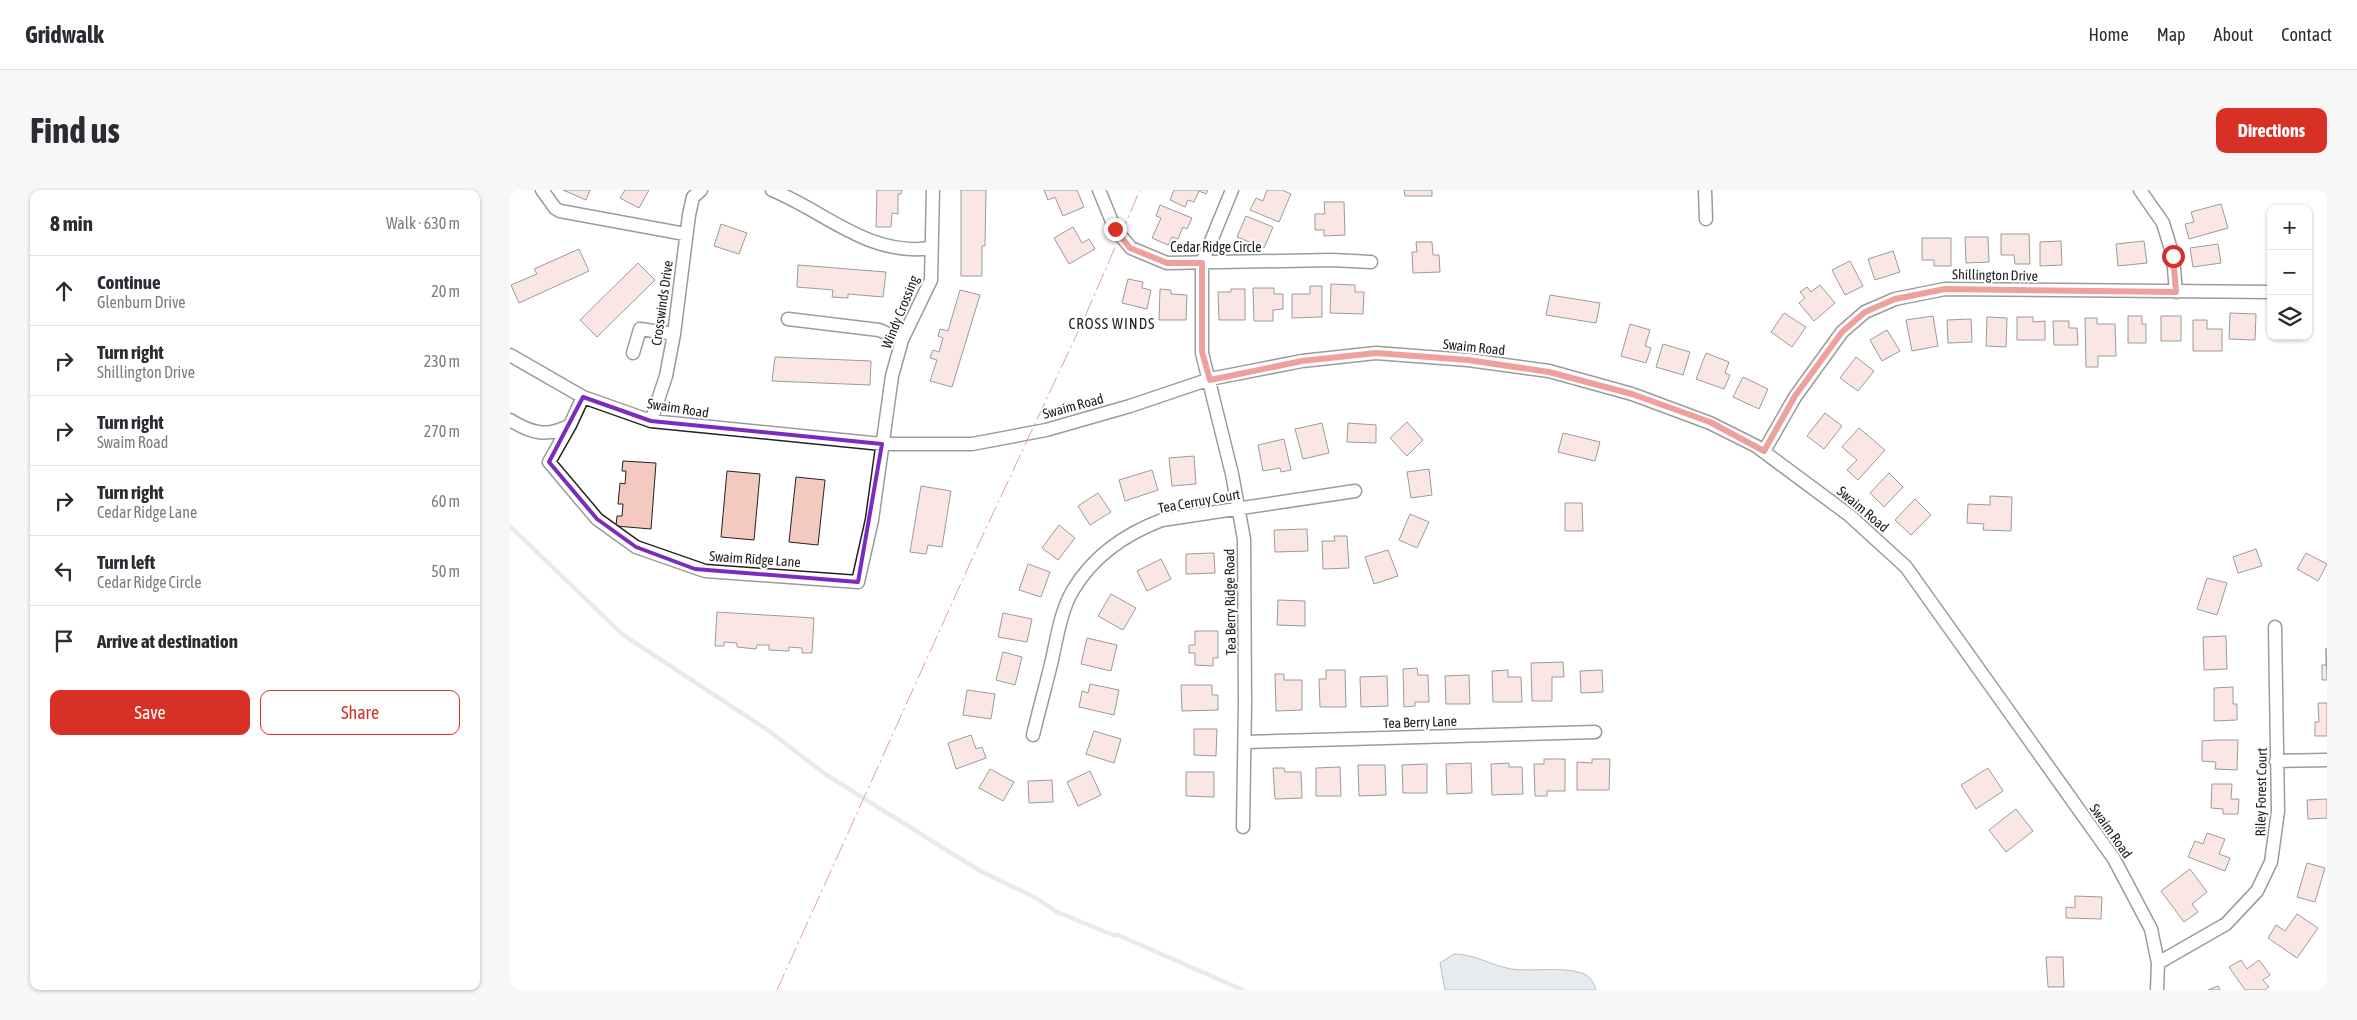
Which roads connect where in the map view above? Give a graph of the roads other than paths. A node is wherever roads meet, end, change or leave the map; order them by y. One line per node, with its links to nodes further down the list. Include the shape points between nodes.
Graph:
1 (542, 190): 10 (street, via 560,211)
2 (701, 190): 10 (street, Crosswinds Drive, via 693,197)
3 (772, 190): 11 (street, via 881,246 915,251)
4 (933, 190): 11 (street, Windy Crossing)
5 (1100, 190): 13 (street, Cedar Ridge Circle, via 1115,229 1130,248 1167,263)
6 (1232, 190): 13 (street)
7 (1704, 190): 9 (street)
8 (2140, 190): 14 (street, via 2163,223 2173,256)
9 (1706, 218)
10 (686, 234): 17 (street, Crosswinds Drive)
11 (931, 248): 18 (street, Windy Crossing, via 931,280)
12 (1371, 262): 13 (street, Cedar Ridge Circle)
13 (1202, 263): 21 (street, Tea Berry Ridge Road, via 1202,352)
14 (2176, 292): 15 (street, Shillington Drive); 27 (street, Shillington Drive, via 1945,289 1895,299 1865,312 1842,332 1795,396)
15 (2267, 292)
16 (788, 319): 18 (street, via 878,330)
17 (674, 334): 19 (street, via 640,329); 24 (street, Crosswinds Drive, via 666,376)
18 (902, 340): 26 (street, Windy Crossing, via 892,376)
19 (633, 353)
20 (510, 356): 22 (street, Swaim Road)
21 (1210, 380): 26 (street, Swaim Road, via 1046,430 972,444); 27 (street, Swaim Road, via 1302,361 1376,353 1468,360 1549,372 1632,394 1710,422); 29 (street, Tea Berry Ridge Road)
22 (583, 397): 24 (street, Swaim Road); 25 (street)
23 (510, 420): 25 (street, via 529,432 558,432)
24 (651, 421): 26 (street, Swaim Road)
25 (570, 425): 26 (street, Swaim Ridge Lane, via 549,462 597,519 636,547 705,571 858,582 872,520)
26 (882, 444)
27 (1764, 451): 37 (street, Swaim Road, via 1849,515 1906,567 2114,859 2151,929)
28 (1355, 491): 29 (street, Tea Cerruy Court)
29 (1239, 509): 32 (street, Tea Cerruy Court, via 1162,520 1138,529 1111,545 1088,570 1072,591 1059,627); 33 (street, Tea Berry Ridge Road, via 1244,539)
30 (2275, 627): 35 (street, Riley Forest Court)
31 (1595, 732): 33 (street, Tea Berry Lane)
32 (1033, 735)
33 (1245, 742): 36 (street, Tea Berry Ridge Road)
34 (2327, 760): 35 (street)
35 (2276, 761): 37 (street, Riley Forest Court, via 2278,811 2275,844 2257,891 2226,924)
36 (1243, 827)
37 (2158, 963): 38 (street, Swaim Road)
38 (2157, 990)

